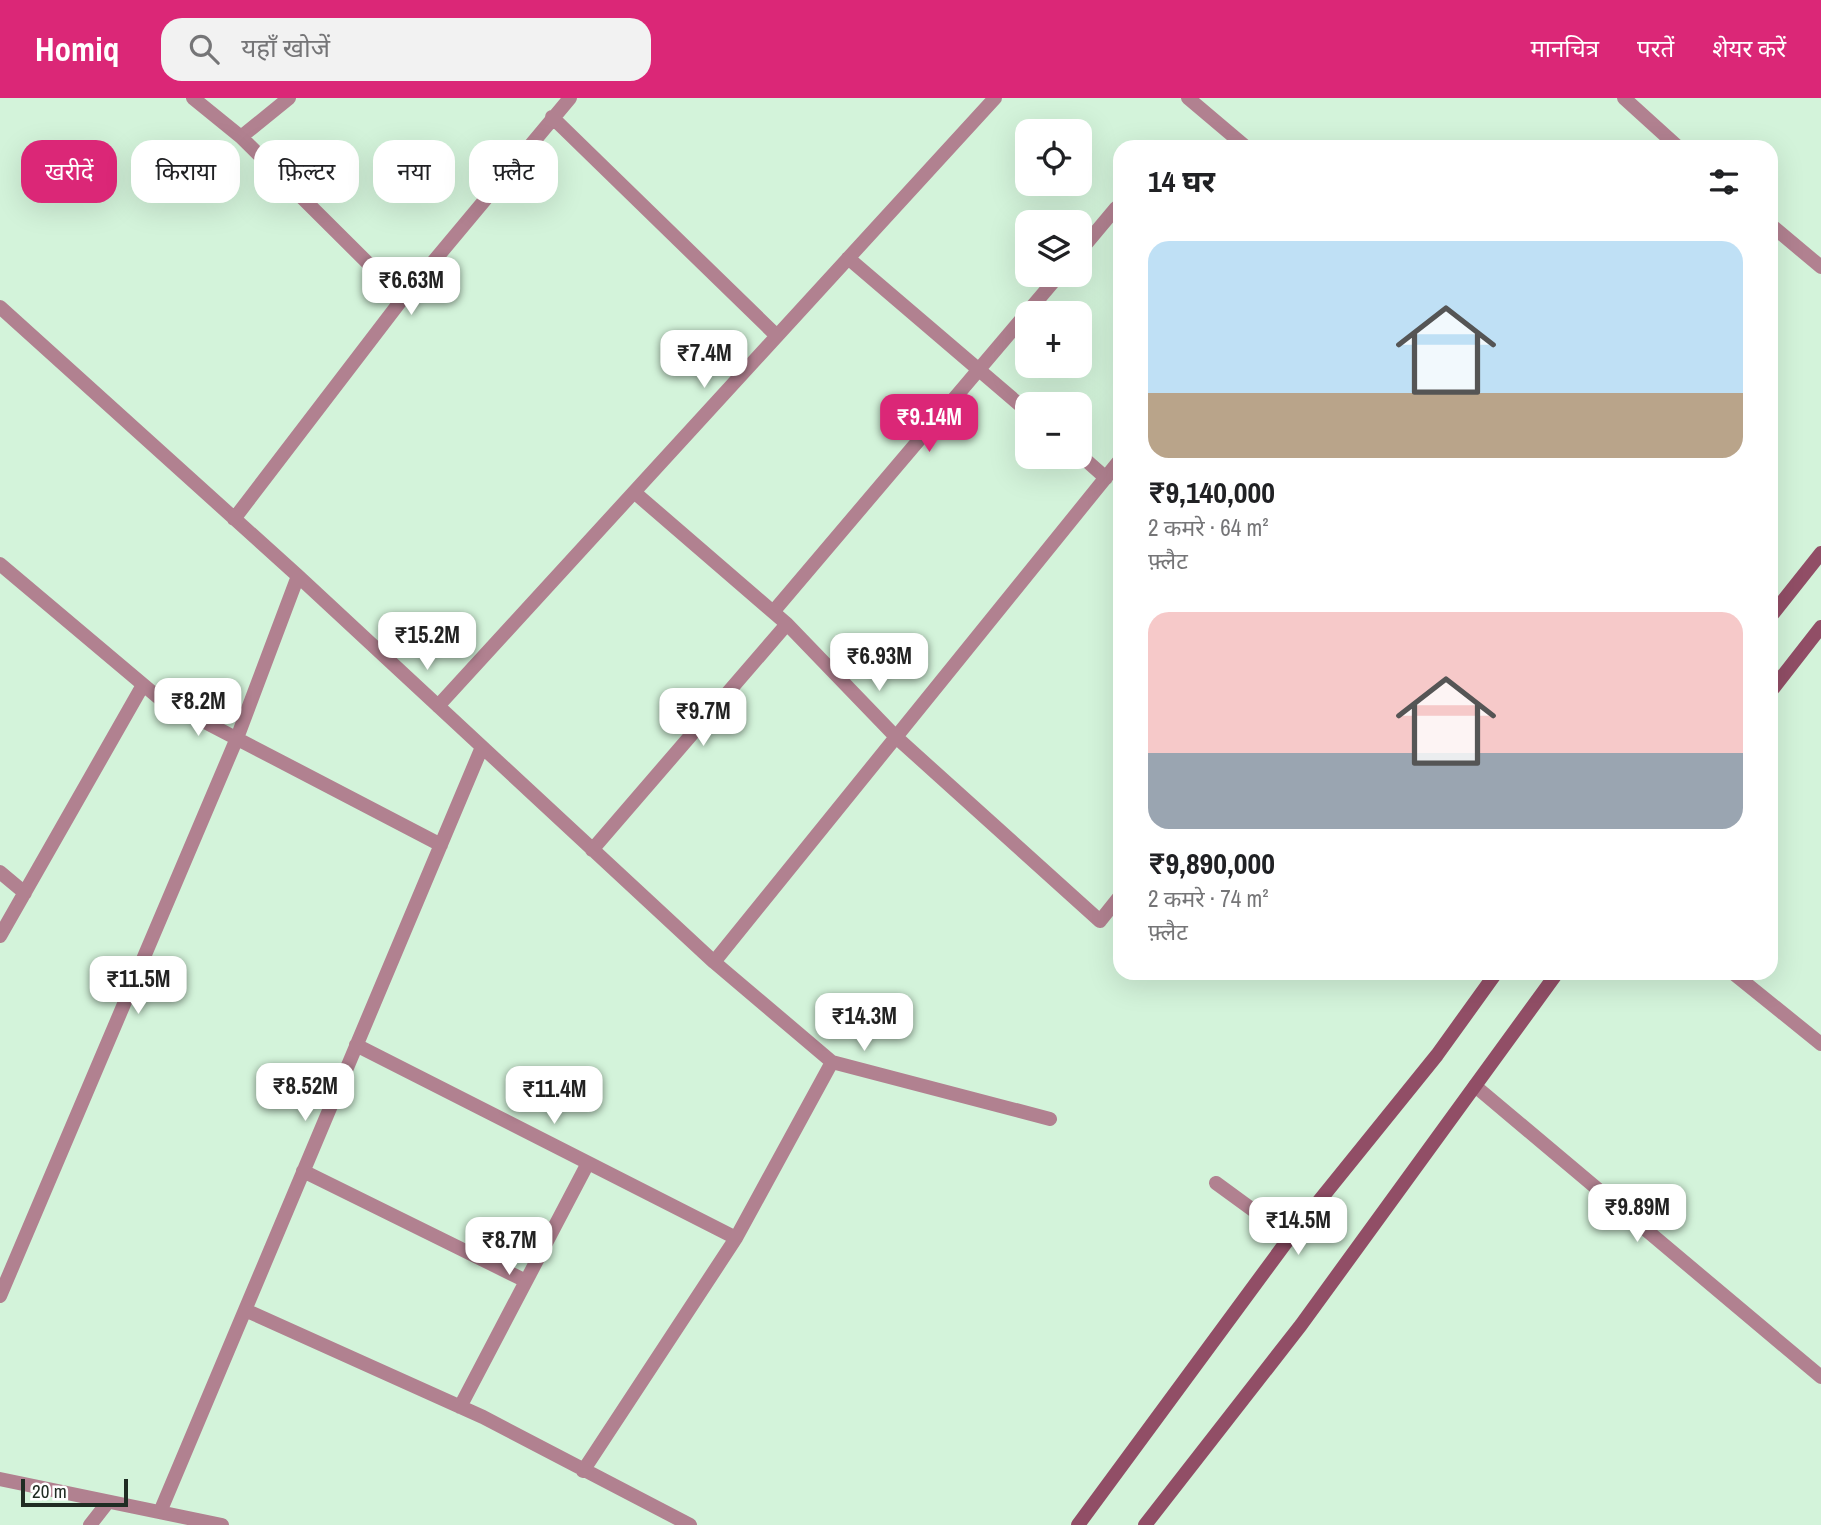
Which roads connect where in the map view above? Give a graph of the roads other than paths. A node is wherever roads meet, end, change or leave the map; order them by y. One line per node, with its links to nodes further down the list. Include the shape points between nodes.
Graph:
1 (193, 98): 8 (street)
2 (289, 98): 8 (street)
3 (570, 98): 7 (street)
4 (995, 98): 14 (street)
5 (1188, 98): 9 (street)
6 (1624, 98): 10 (street)
7 (552, 117): 17 (street); 19 (street)
8 (241, 137): 17 (street)
9 (1238, 140)
10 (1670, 140)
11 (1113, 212): 13 (street)
12 (1778, 231): 15 (street)
13 (1092, 237)
14 (848, 258): 19 (street); 20 (street)
15 (1821, 267)
16 (1049, 287): 20 (street)
17 (403, 298): 26 (street)
18 (0, 307): 26 (street)
19 (777, 336): 25 (street)
20 (978, 369): 21 (street); 31 (street)
21 (1015, 401)
22 (1092, 466): 24 (street)
23 (1113, 469): 24 (street)
24 (1106, 478): 37 (street)
25 (634, 492): 31 (street); 36 (street)
26 (234, 519): 29 (street)
27 (1821, 553): 30 (street)
28 (0, 564): 35 (street)
29 (298, 576): 36 (street); 38 (street)
30 (1778, 608)
31 (772, 612): 32 (street)
32 (787, 624): 37 (street); 41 (street)
33 (1821, 627): 34 (street)
34 (1778, 682)
35 (144, 685): 38 (street, via 159,698); 43 (street)
36 (438, 706): 39 (street)
37 (897, 737): 44 (street, via 1100,921); 46 (street)
38 (237, 738): 40 (street); 61 (street)
39 (482, 747): 40 (street); 41 (street)
40 (440, 845): 51 (street)
41 (593, 850): 46 (street)
42 (0, 872): 43 (street)
43 (25, 893): 45 (street)
44 (1113, 904)
45 (0, 936)
46 (714, 962): 52 (street)
47 (1491, 980): 58 (street, via 1437,1055)
48 (1552, 980): 53 (street)
49 (1742, 980): 50 (street)
50 (1821, 1044)
51 (356, 1045): 55 (street); 56 (street)
52 (832, 1062): 54 (street); 59 (street)
53 (1475, 1086): 63 (street); 73 (street, via 1301,1325)
54 (1050, 1119)
55 (589, 1163): 59 (street); 60 (street)
56 (303, 1171): 60 (street); 62 (street)
57 (1216, 1183): 58 (street)
58 (1290, 1237): 72 (street)
59 (736, 1238): 65 (street)
60 (527, 1281): 64 (street)
61 (0, 1296)
62 (245, 1310): 64 (street); 68 (street)
63 (1821, 1377)
64 (460, 1407): 65 (street)
65 (583, 1471): 71 (street)
66 (0, 1479): 67 (street)
67 (108, 1502): 68 (street); 69 (street)
68 (160, 1512): 70 (street)
69 (90, 1525)
70 (222, 1525)
71 (690, 1525)
72 (1078, 1525)
73 (1145, 1525)

